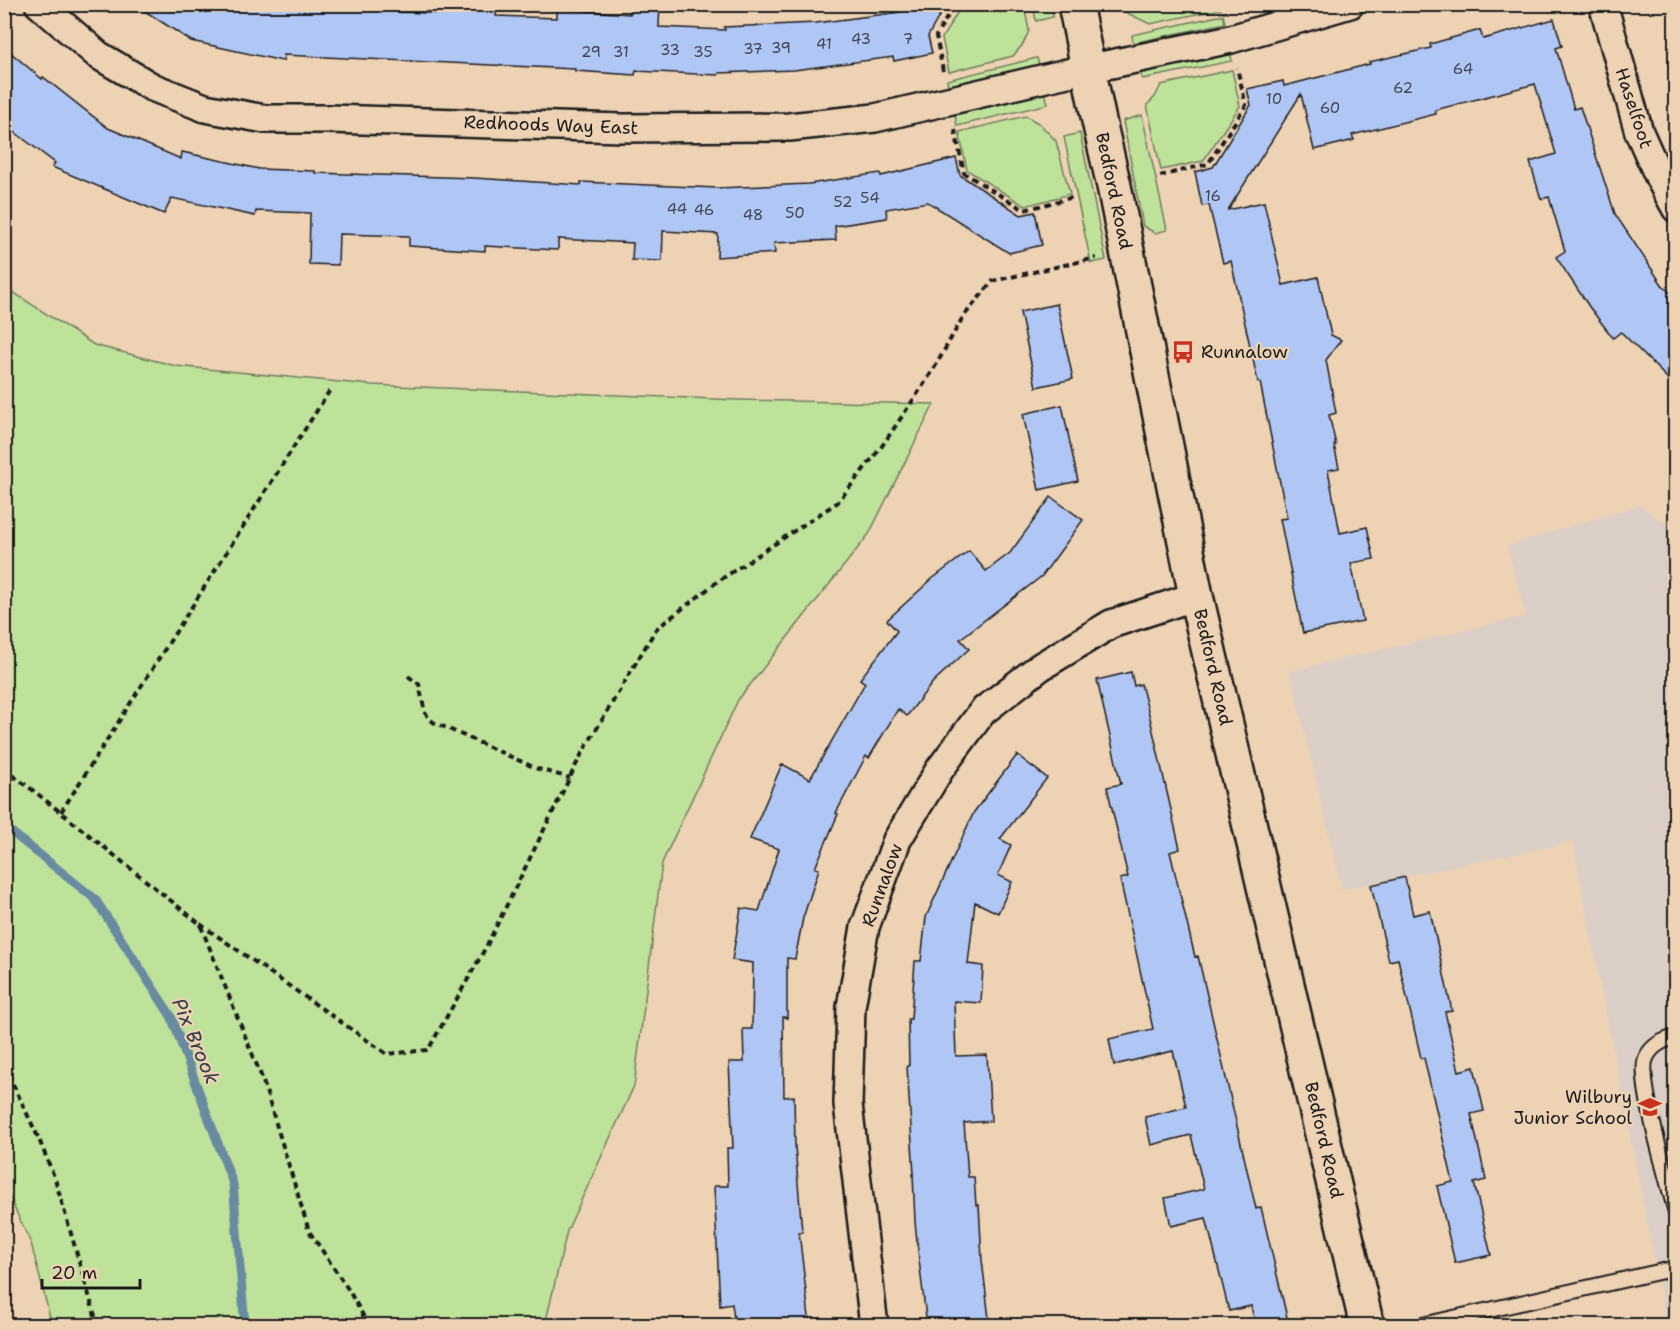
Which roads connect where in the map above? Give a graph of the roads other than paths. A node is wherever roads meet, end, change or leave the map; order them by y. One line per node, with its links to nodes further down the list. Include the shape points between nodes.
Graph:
1 (39, 4): 5 (street, Redhoods Way East, via 98,55 152,87 205,108 265,119 622,128 789,127 875,118)
2 (1075, 4): 5 (street, Bedford Road)
3 (1350, 4): 5 (street, Redhoods Way East, via 1231,39)
4 (1603, 4): 6 (street, Haselfoot, via 1640,132)
5 (1089, 69): 7 (street, Bedford Road)
6 (1676, 208)
7 (1196, 596): 11 (street, Runnalow, via 1111,624 1040,667 983,711 940,769 897,840 865,927 851,1007 848,1104); 12 (street, Bedford Road)
8 (1676, 1037): 9 (lane, via 1652,1048 1645,1060 1645,1076)
9 (1676, 1214)
10 (1676, 1268): 13 (lane)
11 (874, 1326)
12 (1367, 1326)
13 (1418, 1326)

